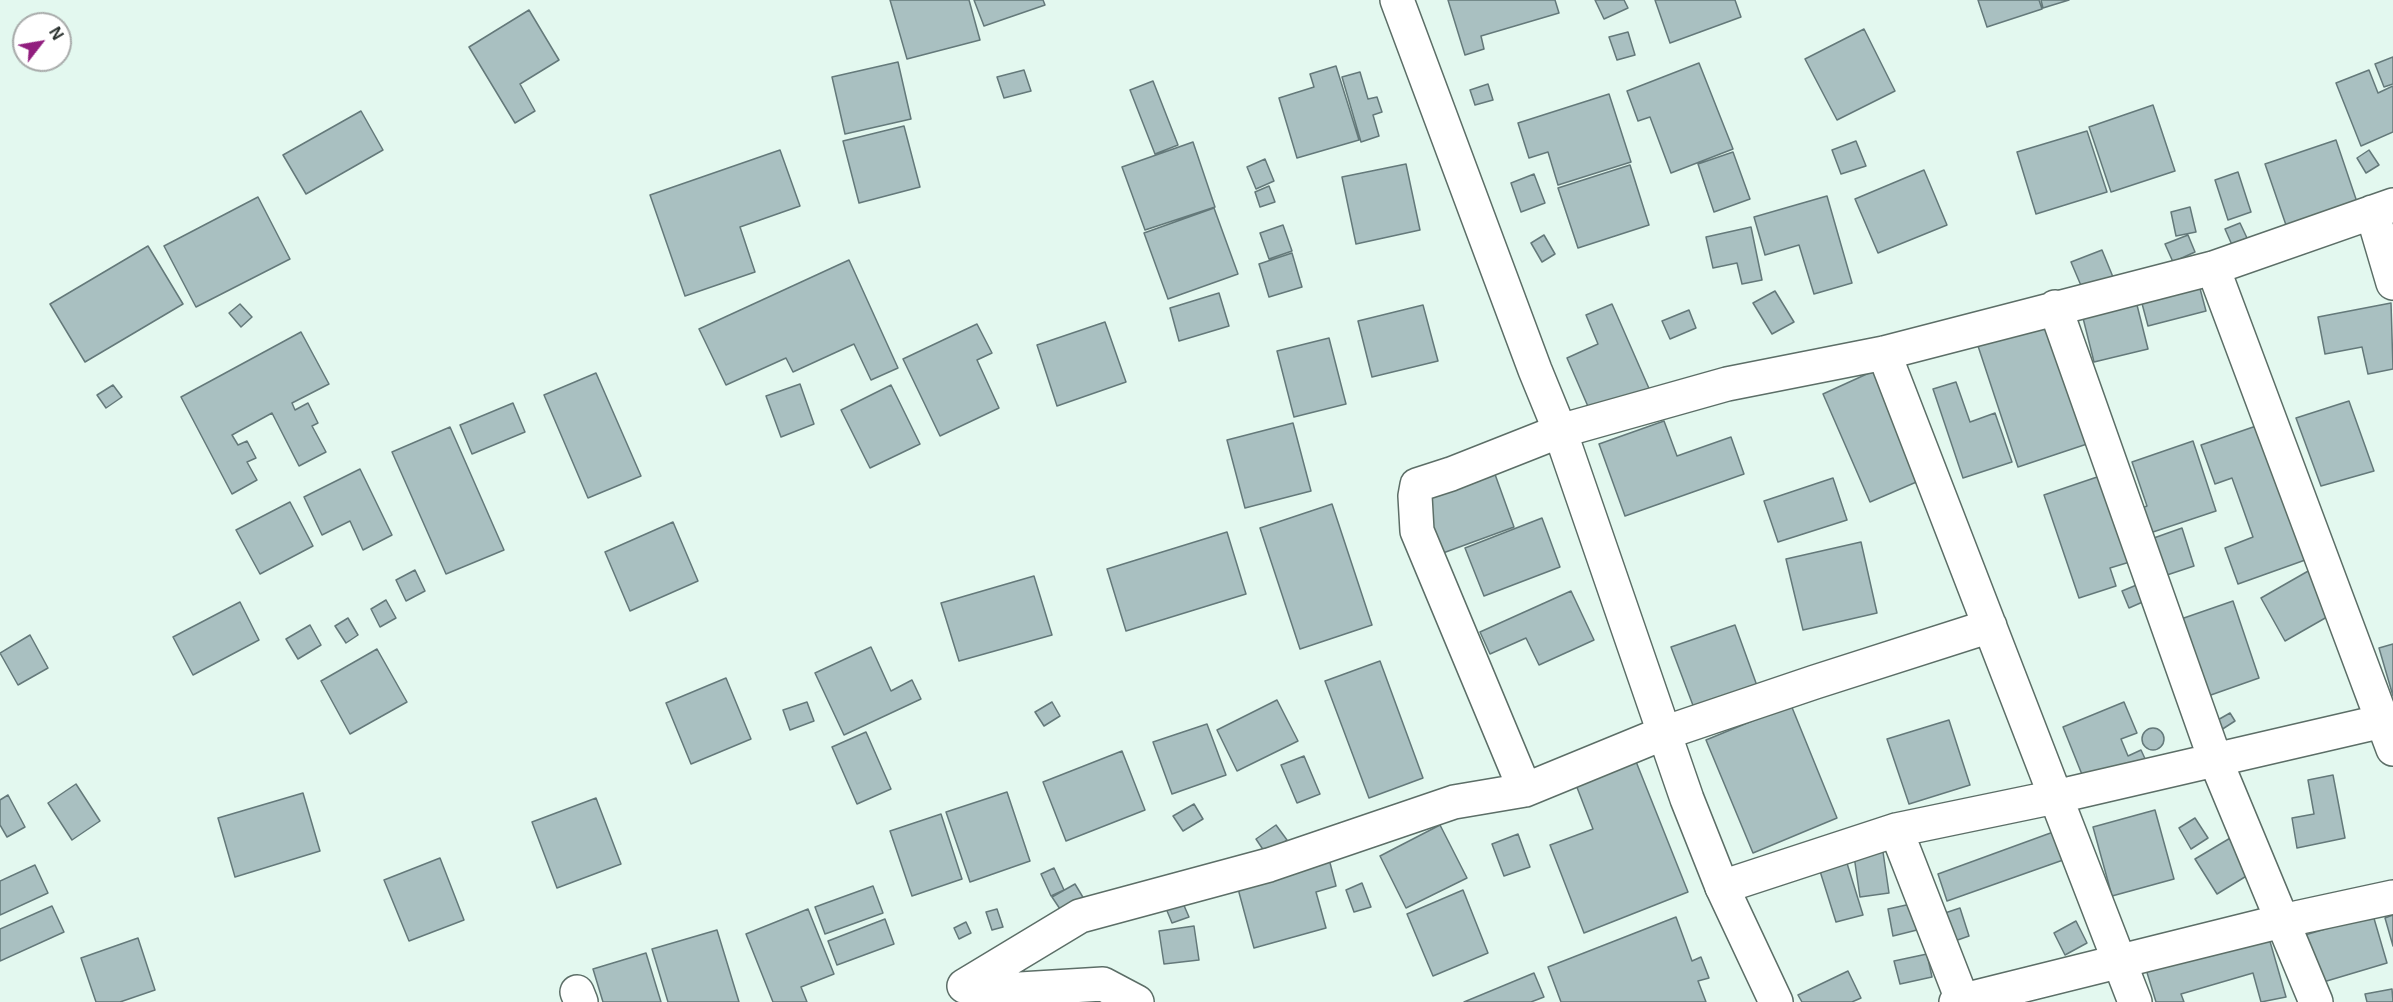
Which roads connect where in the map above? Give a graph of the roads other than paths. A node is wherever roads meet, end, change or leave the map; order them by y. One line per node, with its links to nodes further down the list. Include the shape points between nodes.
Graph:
1 (1398, 0): 7 (street)
2 (2382, 209): 3 (street); 4 (street)
3 (2213, 268): 5 (street); 9 (street)
4 (2393, 283)
5 (2055, 307): 6 (street); 11 (street)
6 (1884, 353): 7 (street, via 1727,384); 8 (street)
7 (1560, 431): 10 (street); 12 (street, via 1418,485 1415,496 1417,531)
8 (1990, 626): 10 (street); 13 (street)
9 (2390, 730): 11 (street)
10 (1664, 734): 12 (street); 15 (street)
11 (2215, 759): 13 (street); 17 (street)
12 (1525, 790): 20 (street, via 1454,802 1269,865 1080,916)
13 (2055, 796): 14 (street); 18 (street)
14 (1896, 830): 15 (street); 23 (street)
15 (1722, 887): 22 (street)
16 (2393, 897): 17 (street)
17 (2282, 921): 18 (street); 25 (street)
18 (2120, 963): 23 (street); 24 (street)
19 (1106, 993): 20 (street, via 1020,989); 21 (street)
20 (966, 994)
21 (1137, 1002)
22 (1776, 1002)
23 (1960, 1002)
24 (2134, 1002)
25 (2316, 1002)

